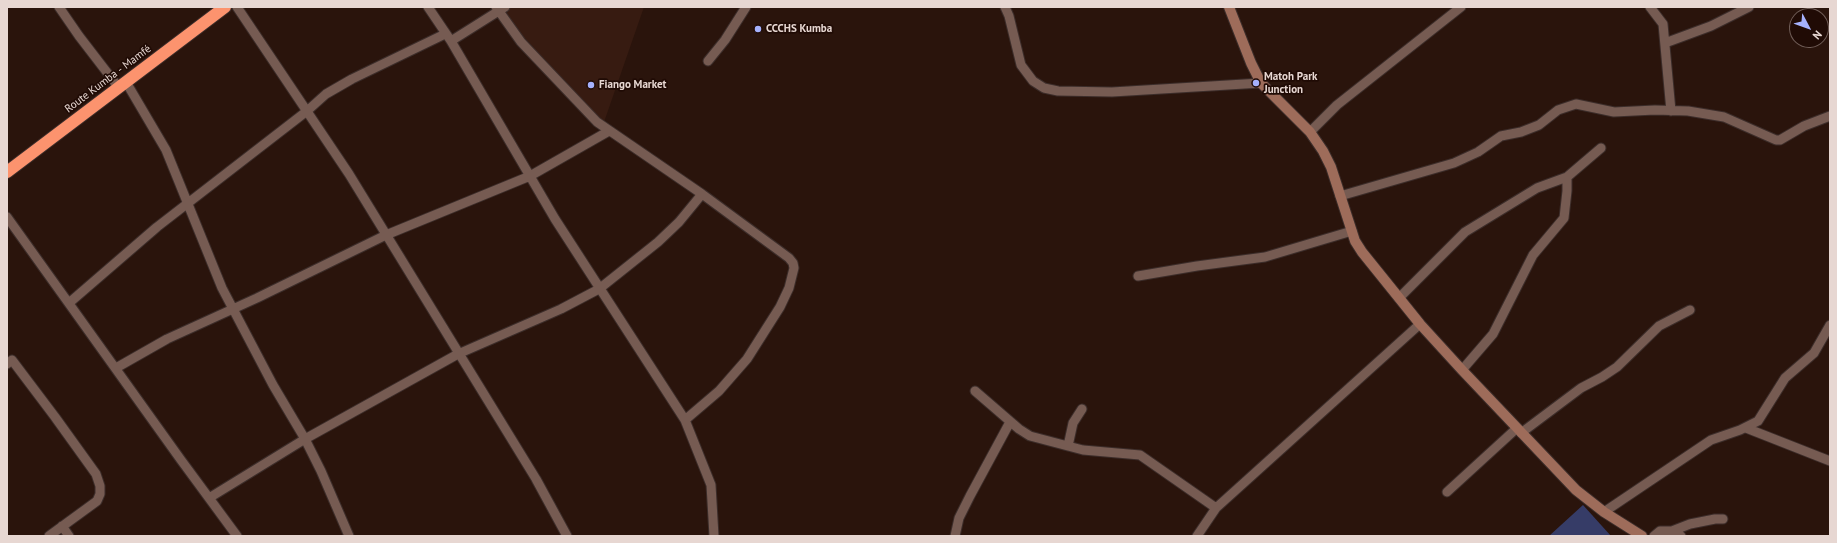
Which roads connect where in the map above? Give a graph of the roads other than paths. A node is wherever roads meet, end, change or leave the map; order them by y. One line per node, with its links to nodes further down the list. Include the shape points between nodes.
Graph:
1 (59, 7): 16 (street, via 79,36)
2 (225, 7): 16 (highway, Route Kumba - Mamfé)
3 (237, 7): 17 (street)
4 (428, 7): 12 (street)
5 (746, 7): 14 (street)
6 (1005, 7): 15 (street, via 1021,65 1033,81 1044,88 1058,91 1112,92)
7 (1229, 7): 15 (main road)
8 (1461, 7): 21 (street, via 1338,105)
9 (1650, 7): 13 (street, via 1663,24)
10 (1749, 7): 13 (street, via 1711,26)
11 (500, 8): 12 (street); 20 (street, via 521,42 597,122)
12 (448, 38): 17 (street, via 352,79 326,94); 24 (street)
13 (1665, 43): 18 (street)
14 (708, 61)
15 (1261, 83): 21 (main road)
16 (123, 85): 23 (highway, Route Kumba - Mamfé); 28 (street, via 166,150)
17 (307, 111): 28 (street); 31 (street)
18 (1671, 111): 19 (street, via 1688,111 1731,119 1776,140 1804,126); 27 (street, via 1614,112 1576,104 1558,110 1540,125 1501,136 1478,152 1454,163)
19 (1830, 118)
20 (609, 131): 24 (street); 26 (street)
21 (1310, 132): 27 (main road, via 1331,167)
22 (1601, 148): 25 (street)
23 (7, 172)
24 (530, 176): 31 (street); 33 (street)
25 (1567, 177): 34 (street, via 1537,188 1465,232); 43 (street, via 1564,218 1532,254 1493,334)
26 (702, 194): 33 (street, via 658,242); 46 (street, via 789,258 794,268 789,288 780,307 747,359 719,391)
27 (1340, 196): 30 (main road)
28 (188, 204): 35 (street, via 157,227); 36 (street)
29 (7, 217): 35 (street)
30 (1352, 231): 32 (street, via 1265,257); 34 (main road, via 1362,252)
31 (386, 236): 36 (street); 40 (street)
32 (1138, 276)
33 (599, 289): 40 (street, via 562,309); 46 (street)
34 (1399, 298): 38 (main road)
35 (69, 303): 42 (street)
36 (233, 309): 42 (street, via 167,339); 50 (street)
37 (1690, 310): 49 (street, via 1660,326 1602,378 1581,388)
38 (1420, 324): 43 (main road); 55 (street)
39 (1830, 325): 48 (street, via 1814,353 1785,378 1765,412 1754,425)
40 (458, 354): 50 (street); 64 (street, via 536,479)
41 (7, 364): 58 (street, via 12,360 96,474 100,486 97,500)
42 (116, 368): 54 (street)
43 (1462, 370): 49 (main road)
44 (975, 391): 47 (street)
45 (1082, 409): 51 (street, via 1073,423)
46 (685, 420): 65 (street, via 711,485)
47 (1010, 422): 51 (street, via 1030,436); 66 (street, via 959,518)
48 (1746, 428): 52 (street); 56 (street, via 1711,440)
49 (1519, 430): 53 (street); 56 (main road, via 1576,490)
50 (305, 439): 54 (street); 63 (street)
51 (1068, 446): 55 (street, via 1106,453 1140,455)
52 (1830, 461)
53 (1447, 492)
54 (209, 498): 62 (street)
55 (1216, 508): 67 (street)
56 (1604, 512): 68 (main road)
57 (1723, 519): 59 (street, via 1696,523)
58 (62, 526): 60 (street); 61 (street)
59 (1672, 531): 69 (street, via 1660,531); 70 (street)
60 (49, 536)
61 (69, 536)
62 (237, 536)
63 (349, 536)
64 (567, 536)
65 (714, 536)
66 (955, 536)
67 (1197, 536)
68 (1642, 536)
69 (1654, 536)
70 (1681, 536)

